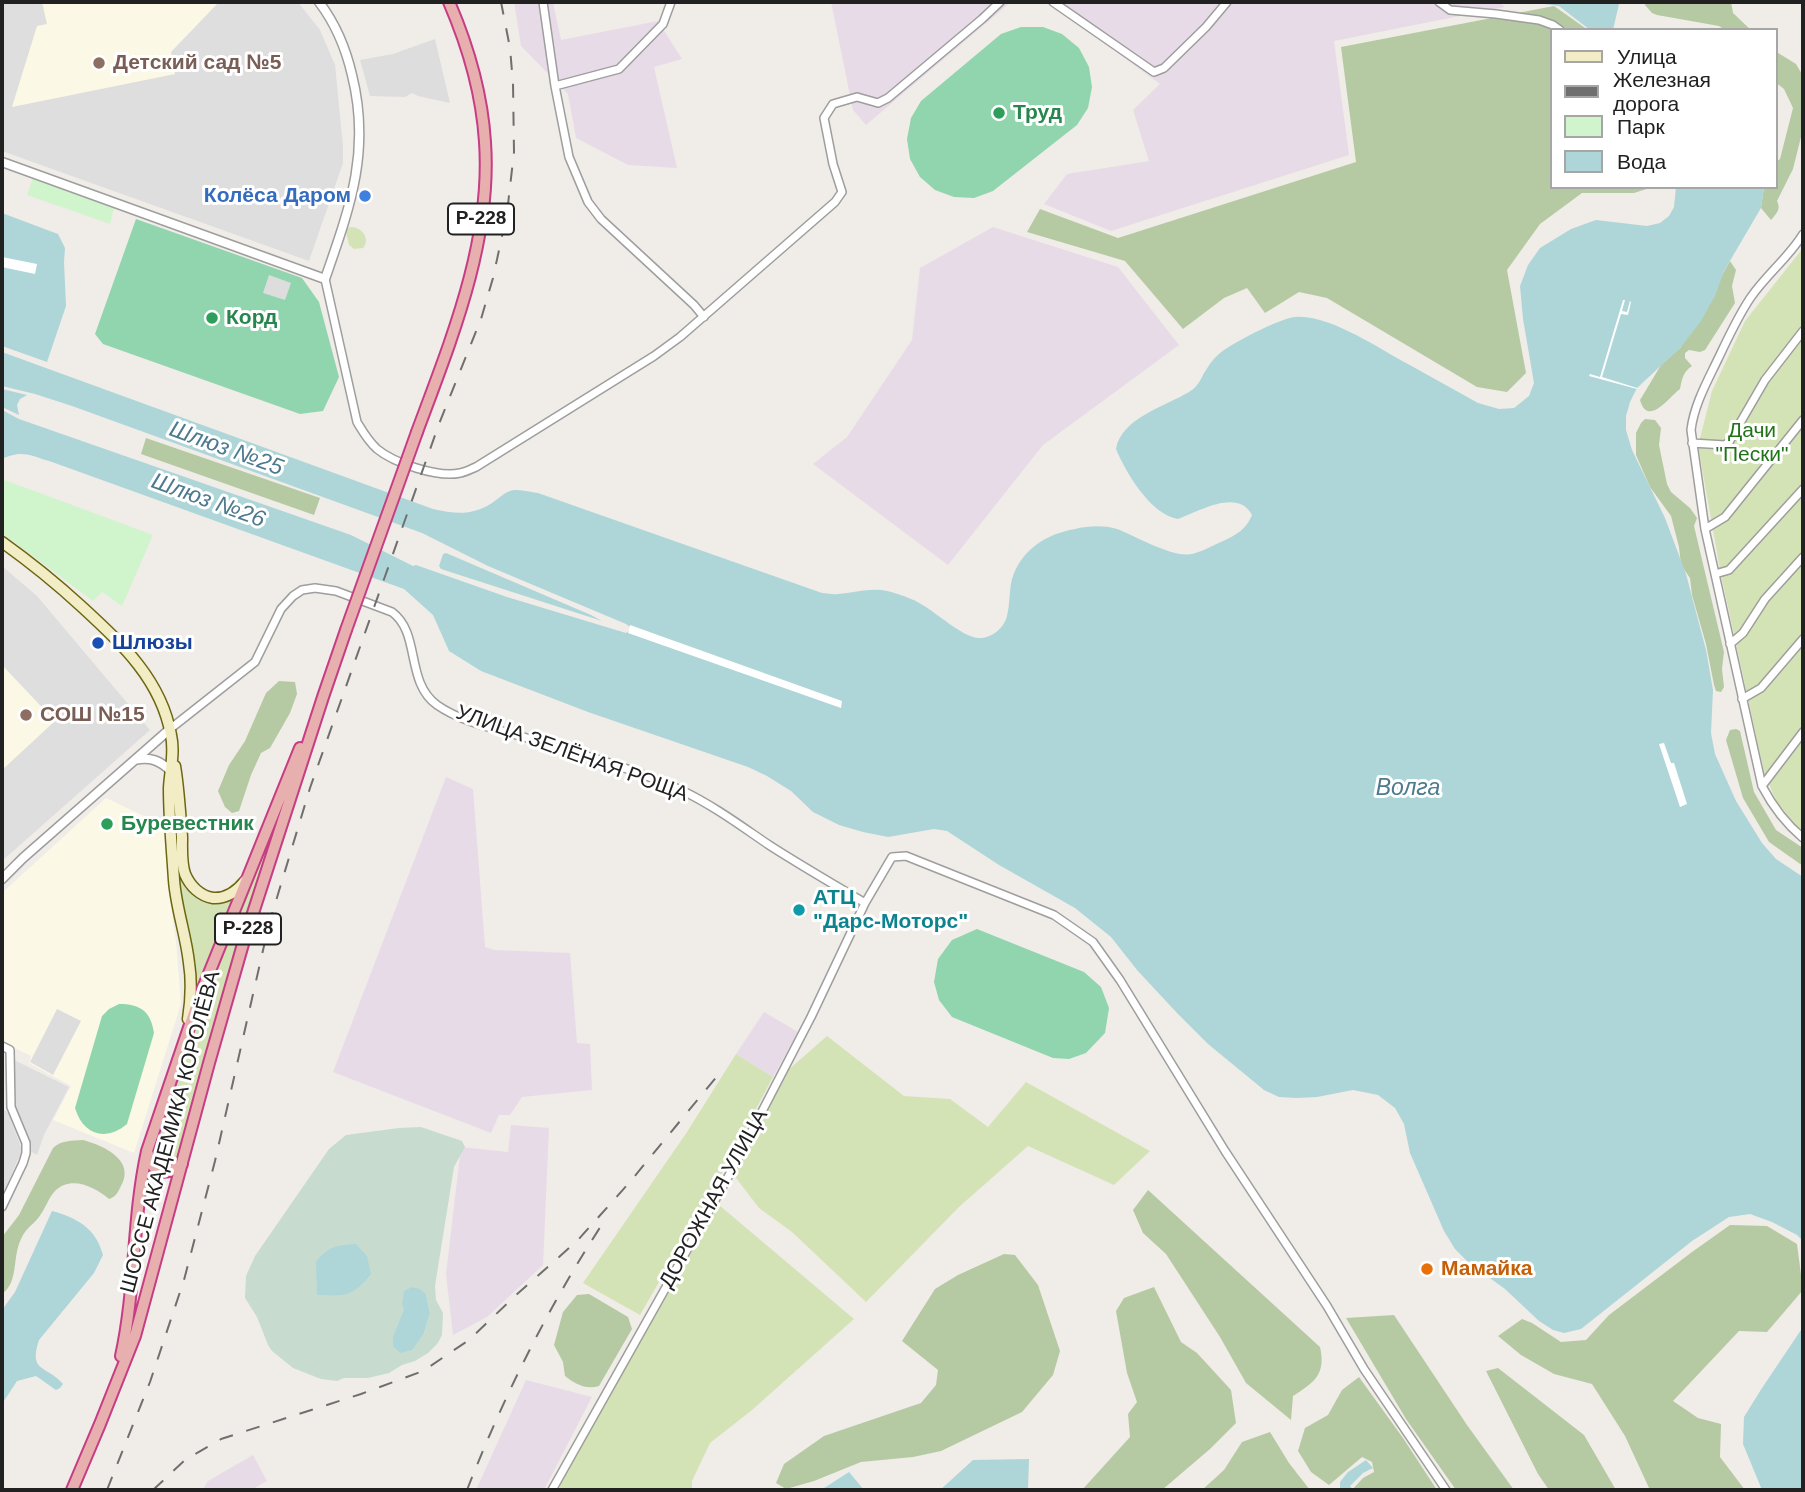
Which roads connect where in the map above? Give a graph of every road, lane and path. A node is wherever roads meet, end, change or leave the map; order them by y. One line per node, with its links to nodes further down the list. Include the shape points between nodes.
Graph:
1 (319, 2): 13 (street, via 349,62 360,119 354,187)
2 (449, 2): 25 (highway, Р-228, bridge, via 483,117 483,210 452,335)
3 (543, 2): 10 (street)
4 (671, 2): 10 (street, via 663,24 619,69)
5 (1000, 2): 14 (street, via 888,98 878,103 857,97 833,104 824,118 842,192)
6 (1053, 2): 7 (street, via 1154,72 1164,68)
7 (1227, 2)
8 (1438, 2): 9 (street, via 1450,10 1539,20)
9 (1557, 28)
10 (555, 86): 14 (street, via 569,157 588,202)
11 (2, 162): 13 (street)
12 (1803, 234): 17 (street, via 1752,296 1731,331 1692,419)
13 (324, 279): 14 (street, via 357,422 367,439 386,456 443,474 476,467 654,356)
14 (704, 317)
15 (1803, 331): 17 (street, via 1765,380 1729,442)
16 (1803, 420): 19 (street, via 1725,517)
17 (1692, 443): 19 (street)
18 (1803, 489): 22 (street, via 1729,570)
19 (1705, 529): 22 (street)
20 (2, 542): 27 (main road, via 128,652 155,688)
21 (1803, 557): 24 (street)
22 (1715, 574): 24 (street)
23 (1803, 639): 26 (street, via 1760,688)
24 (1730, 644): 26 (street)
25 (323, 697): 35 (highway, ШОССЕ АКАДЕМИКА КОРОЛЁВА / Р-228); 41 (highway, ШОССЕ АКАДЕМИКА КОРОЛЁВА / Р-228, via 243,944)
26 (1742, 699): 32 (street)
27 (170, 729): 29 (main road); 30 (street); 37 (street, УЛИЦА ЗЕЛЁНАЯ РОЩА, via 255,662 281,609 293,596 315,588 337,591 400,617 418,678 438,705 482,725 602,760 684,792)
28 (1803, 732): 32 (street)
29 (173, 752): 31 (main road); 35 (main road, via 189,882 201,893 219,898 233,893)
30 (132, 761): 31 (street, via 154,759); 36 (street)
31 (170, 771): 38 (main road, via 175,894 191,982)
32 (1762, 786): 34 (street, via 1773,806)
33 (1803, 825): 34 (street)
34 (1800, 835)
35 (248, 876): 38 (highway, ШОССЕ АКАДЕМИКА КОРОЛЁВА / Р-228)
36 (2, 879)
37 (865, 903): 45 (street, ДОРОЖНАЯ УЛИЦА, via 728,1177); 46 (street, ДОРОЖНАЯ УЛИЦА, via 892,857 906,856 1054,915 1093,942)
38 (182, 1047): 40 (highway, ШОССЕ АКАДЕМИКА КОРОЛЁВА / Р-228)
39 (6, 1048): 42 (street, via 11,1107 26,1153)
40 (147, 1151): 41 (highway, via 159,1171 167,1173); 43 (highway, ШОССЕ АКАДЕМИКА КОРОЛЁВА / Р-228, via 128,1320)
41 (182, 1164): 43 (highway, ШОССЕ АКАДЕМИКА КОРОЛЁВА / Р-228, via 135,1336)
42 (2, 1207)
43 (110, 1401): 44 (highway, ШОССЕ АКАДЕМИКА КОРОЛЁВА / Р-228)
44 (72, 1490)
45 (552, 1490)
46 (1446, 1490)

